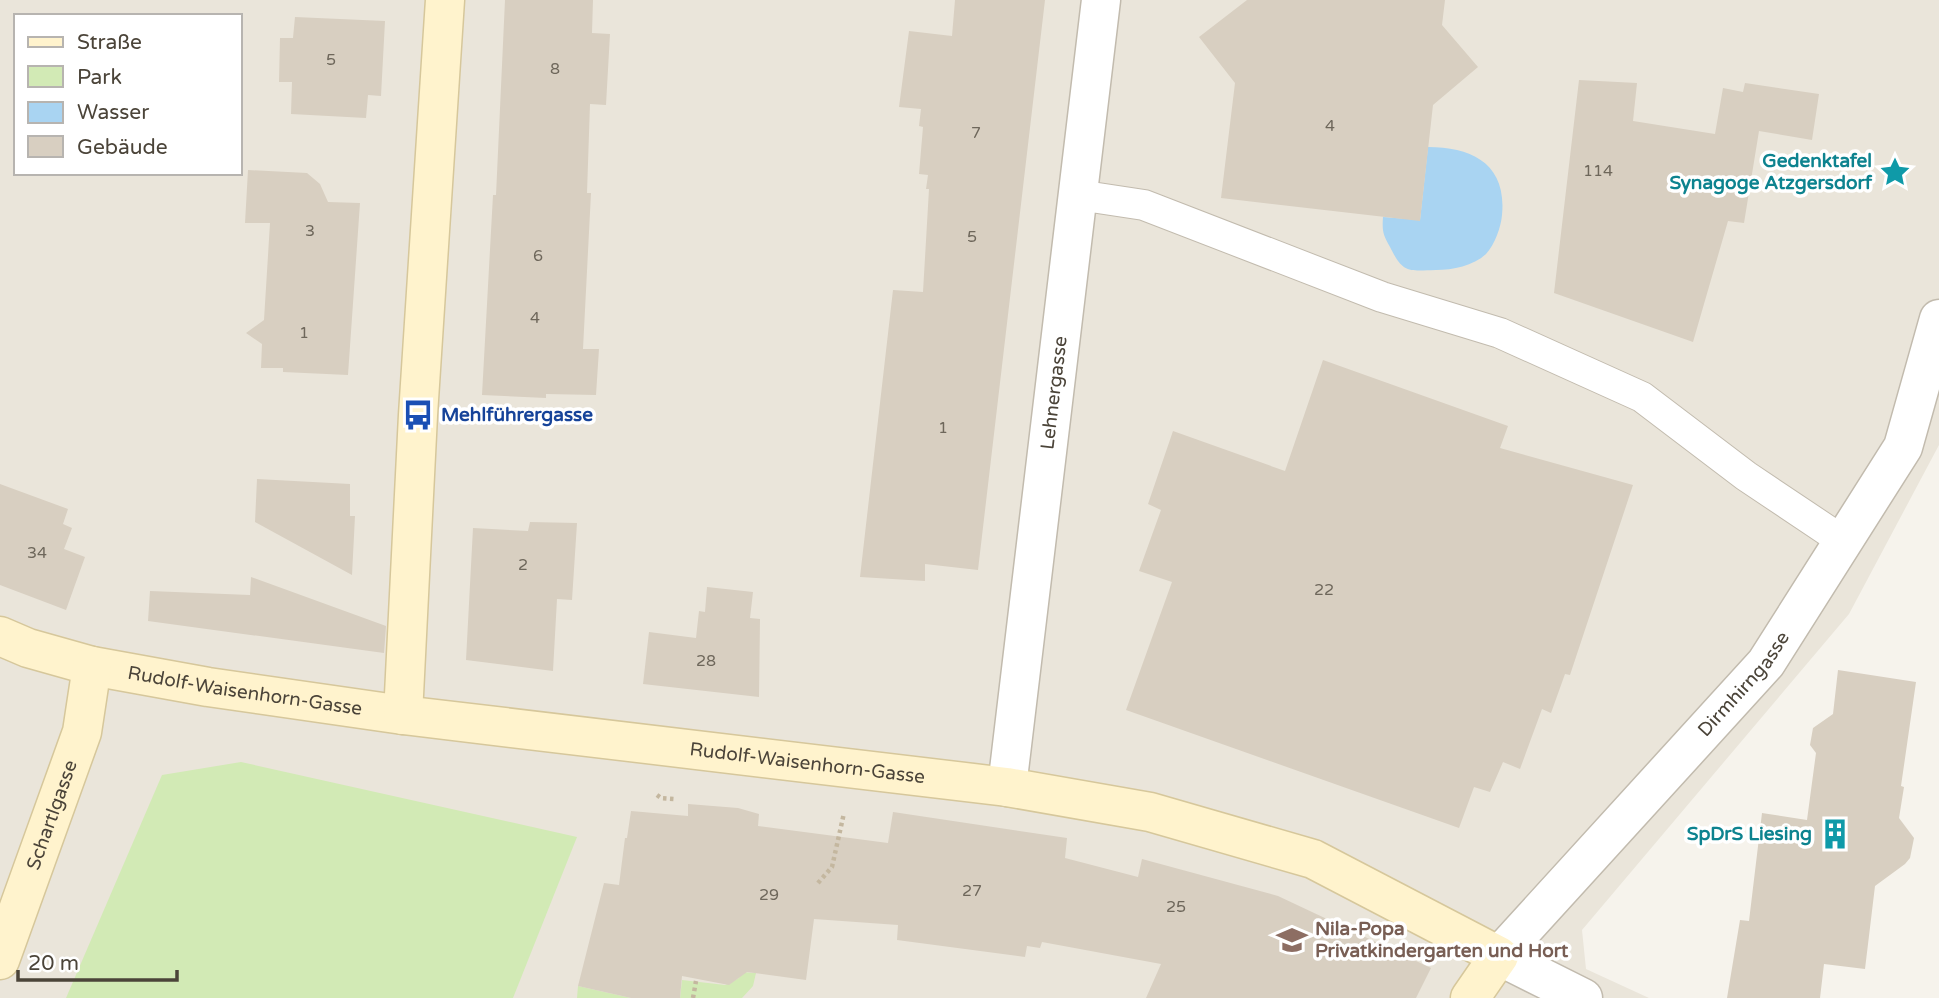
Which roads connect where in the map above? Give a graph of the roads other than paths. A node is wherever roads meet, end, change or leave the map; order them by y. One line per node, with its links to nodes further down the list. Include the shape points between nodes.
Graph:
1 (445, 0): 8 (street)
2 (1101, 0): 3 (street, Lehnergasse)
3 (1078, 195): 5 (lane, via 1144,205 1382,297 1500,332 1642,397 1746,477); 9 (street, Lehnergasse)
4 (1939, 319): 5 (street, Dirmhirngasse, via 1903,447)
5 (1843, 541): 10 (street, Dirmhirngasse, via 1766,663)
6 (0, 636): 7 (street, Rudolf-Waisenhorn-Gasse)
7 (92, 666): 8 (street, Rudolf-Waisenhorn-Gasse); 11 (street, Schartlgasse, via 82,732)
8 (403, 715): 9 (street, Rudolf-Waisenhorn-Gasse)
9 (1007, 787): 10 (street, Rudolf-Waisenhorn-Gasse, via 1150,811 1313,859)
10 (1499, 956): 12 (street, Dirmhirngasse); 13 (street, Rudolf-Waisenhorn-Gasse)
11 (0, 960)
12 (1470, 998)
13 (1583, 998)

